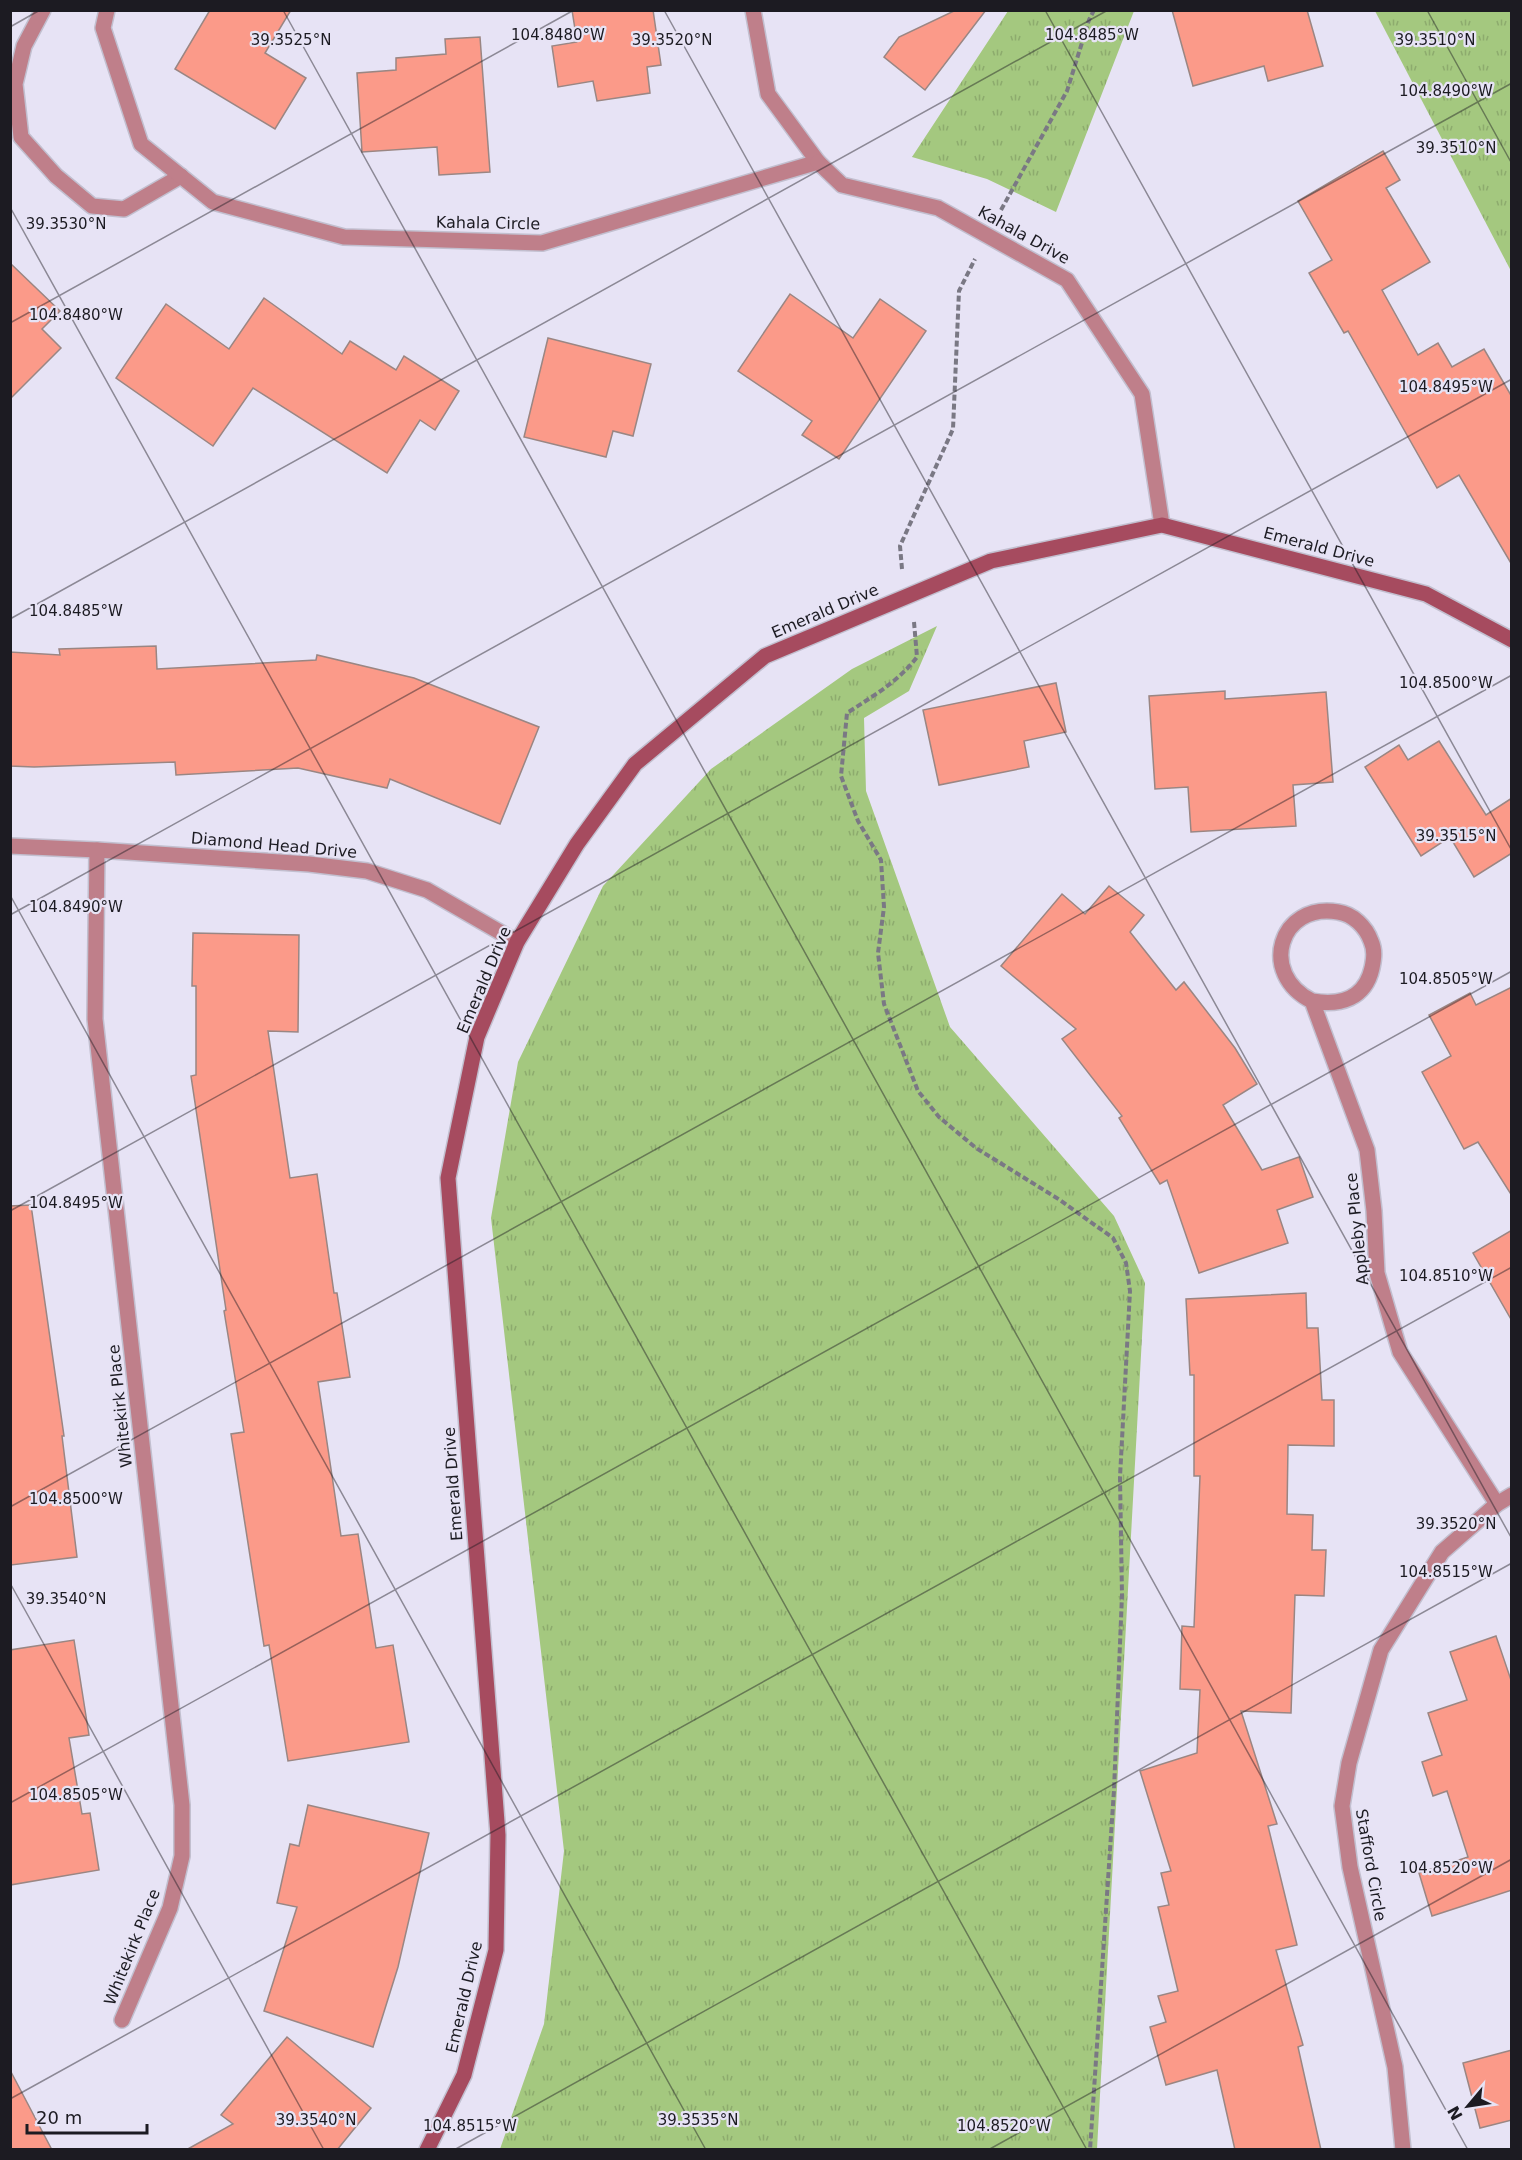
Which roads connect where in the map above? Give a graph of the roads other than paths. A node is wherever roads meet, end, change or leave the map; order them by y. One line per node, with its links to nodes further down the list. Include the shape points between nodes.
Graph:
1 (43, 10): 5 (street, via 24,46 15,84 21,137 56,176 92,206 124,209)
2 (107, 10): 5 (street, Kahala Circle, via 103,28 141,144)
3 (753, 10): 4 (street, via 768,94)
4 (818, 162): 5 (street, Kahala Circle, via 542,243 344,237 213,202); 6 (street, Kahala Drive, via 842,185 938,208 1067,280 1143,393)
5 (182, 176)
6 (1162, 525): 7 (street, Emerald Drive, via 1426,594); 10 (street, Emerald Drive, via 991,561 765,656 635,764 577,843)
7 (1512, 640)
8 (10, 846): 9 (street, Diamond Head Drive)
9 (97, 850): 10 (street, Diamond Head Drive, via 367,871 427,890); 14 (street, Whitekirk Place, via 95,1019 182,1805 182,1856 170,1908)
10 (518, 942): 15 (street, Emerald Drive, via 477,1036 448,1178 498,1836 496,1950 464,2075)
11 (1312, 1001): 11 (street, via 1329,1004 1346,1000 1370,978 1375,956 1371,940 1359,921 1345,913 1323,909 1307,914 1283,940 1281,967 1288,982); 13 (street, Appleby Place, via 1367,1150 1377,1273 1400,1352)
12 (1512, 1495): 13 (street, Stafford Circle)
13 (1497, 1504): 16 (street, Stafford Circle, via 1442,1552 1381,1650 1349,1763 1342,1806 1350,1867 1395,2067)
14 (122, 2020)
15 (427, 2150)
16 (1403, 2150)

